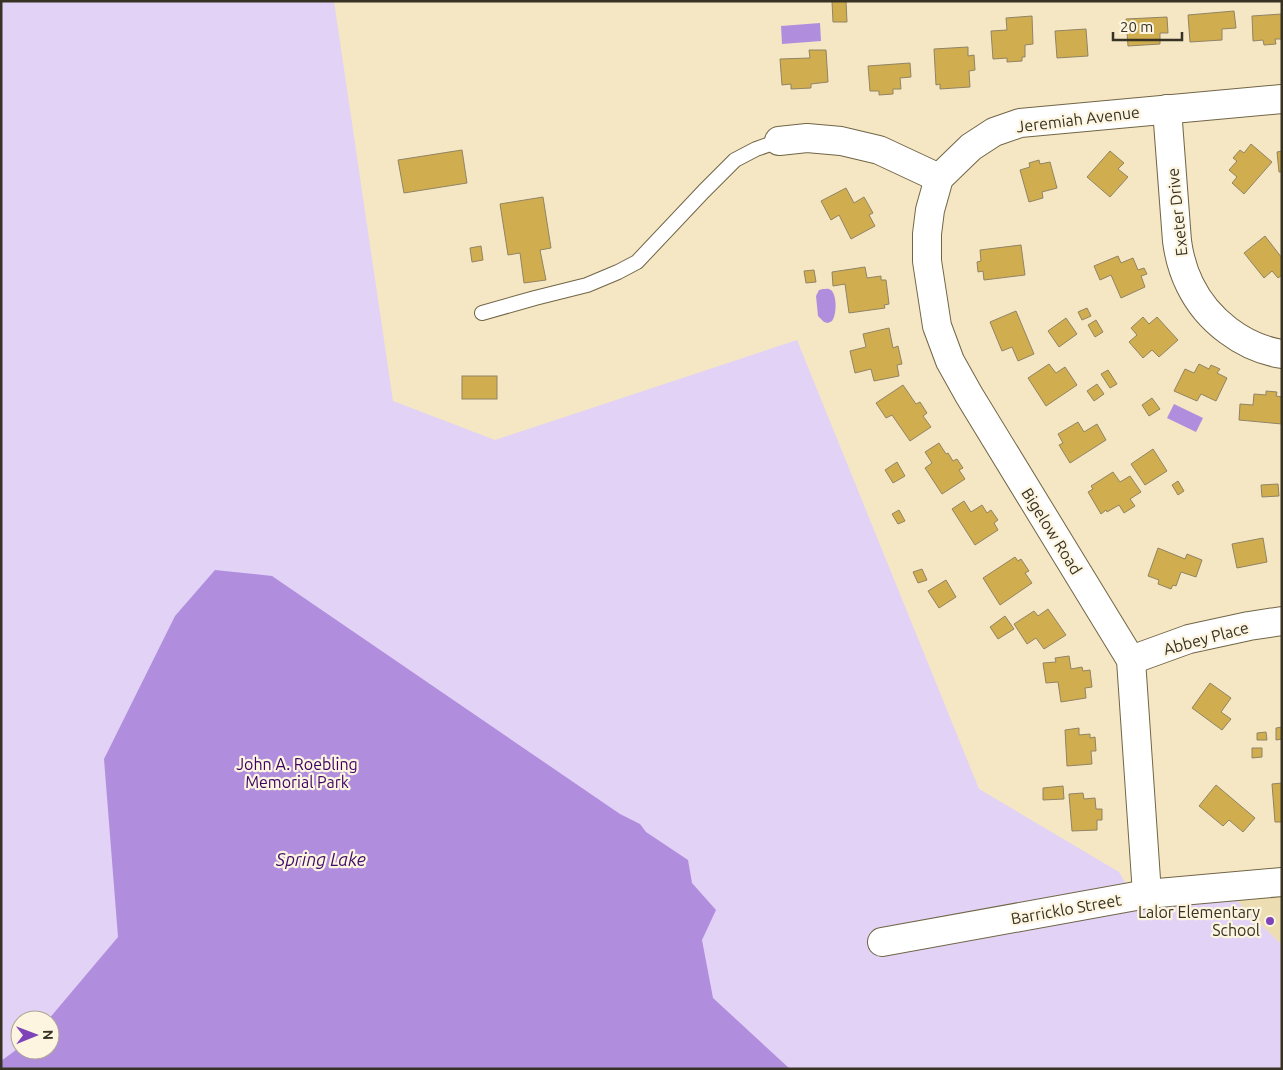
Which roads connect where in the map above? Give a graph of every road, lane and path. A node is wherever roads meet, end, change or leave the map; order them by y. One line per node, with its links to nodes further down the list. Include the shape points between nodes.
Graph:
1 (1282, 100): 2 (street, Jeremiah Avenue)
2 (1167, 109): 4 (street, Jeremiah Avenue, via 1020,124 994,132 971,147); 6 (street, Exeter Drive, via 1177,241 1189,285 1205,309 1224,328 1246,342)
3 (779, 141): 4 (street, via 807,138 842,141 879,150); 5 (lane, via 735,160 637,262 587,285)
4 (939, 178): 8 (street, Bigelow Road, via 930,210 927,261 937,326 950,361)
5 (482, 313)
6 (1282, 354)
7 (1282, 621): 8 (street, Abbey Place, via 1189,638)
8 (1132, 660): 10 (street, Bigelow Road)
9 (1282, 882): 10 (street, Barricklo Street)
10 (1147, 894): 11 (street, Barricklo Street)
11 (882, 942)

